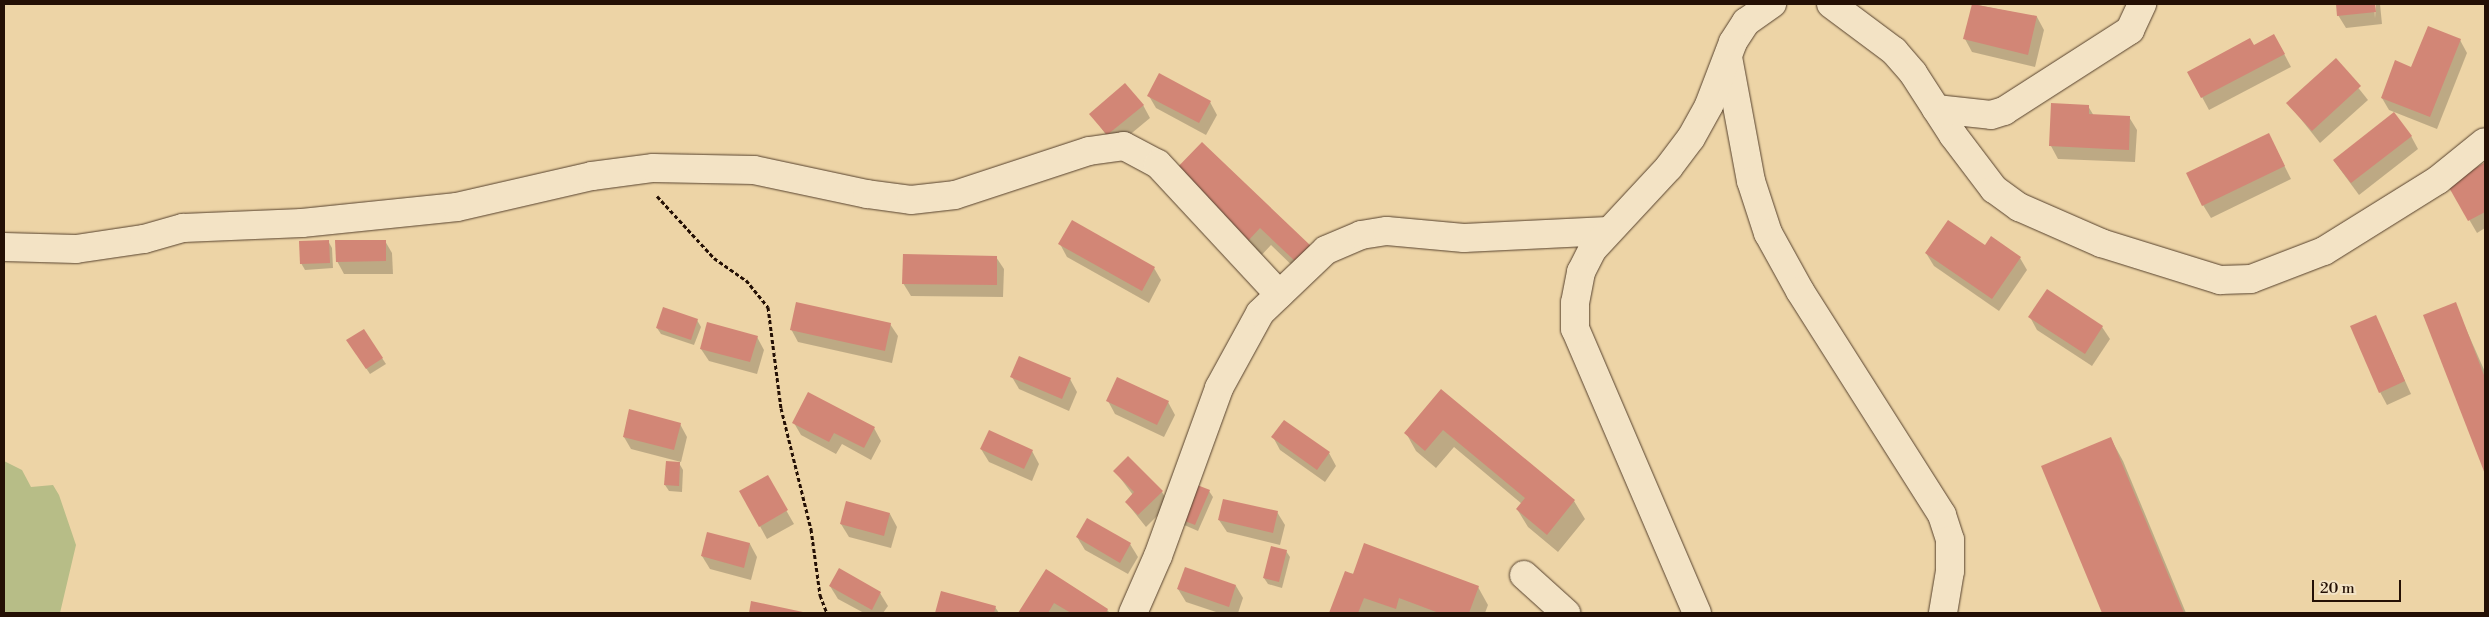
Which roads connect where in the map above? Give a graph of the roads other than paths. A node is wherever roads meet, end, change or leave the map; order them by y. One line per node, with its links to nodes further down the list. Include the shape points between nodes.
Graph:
1 (1772, 4): 4 (street, via 1746,22)
2 (1831, 4): 5 (street, via 1894,51)
3 (2142, 4): 5 (street, via 2130,30 2004,111 1991,115)
4 (1728, 56): 7 (street, via 1709,105 1691,138 1669,167); 14 (street, via 1751,181 1768,233 1800,291 1942,515 1950,540 1948,590)
5 (1936, 109): 6 (street, via 1994,189 2019,207 2101,243 2220,280 2251,279 2324,251 2438,180)
6 (2485, 142)
7 (1608, 231): 9 (street, via 1538,233 1500,238 1387,232 1361,235 1326,250); 13 (street, via 1592,250 1581,272 1575,303 1576,329)
8 (4, 247): 9 (street, via 76,249 144,239 183,228 302,223 457,207 592,176 653,168 754,170 911,200 955,195 1089,151 1124,146 1158,164)
9 (1279, 294): 11 (street, via 1260,313 1218,388 1162,547)
10 (1524, 575): 12 (street)
11 (1133, 613)
12 (1566, 613)
13 (1697, 613)
14 (1943, 613)

